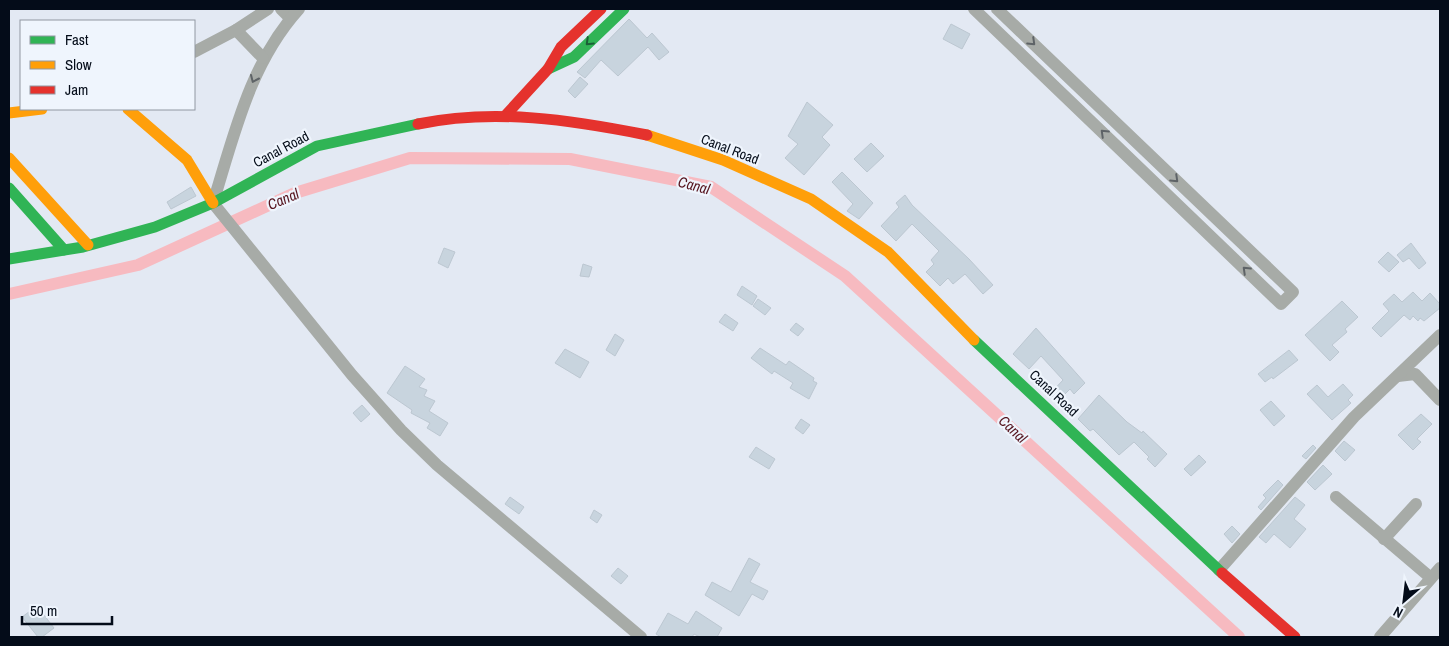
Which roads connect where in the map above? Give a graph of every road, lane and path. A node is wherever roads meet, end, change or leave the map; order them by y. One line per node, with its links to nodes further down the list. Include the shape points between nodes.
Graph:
1 (268, 9): 8 (street)
2 (281, 9): 7 (street)
3 (601, 9): 11 (street, via 561,47)
4 (624, 9): 11 (street, one-way to 11, via 574,57)
5 (974, 9): 17 (street, one-way to 5)
6 (997, 9): 16 (street, one-way to 16)
7 (295, 14): 10 (street)
8 (236, 30): 9 (street); 10 (street)
9 (195, 51)
10 (263, 58): 22 (street, one-way to 22, via 251,83)
11 (548, 68): 15 (street)
12 (31, 110): 14 (street)
13 (129, 110): 22 (street, via 188,160)
14 (9, 112)
15 (505, 116): 22 (street, Canal Road, via 432,121 317,146); 33 (street, Canal Road, via 577,121 650,136 723,160 811,199 888,252 967,333)
16 (1137, 142): 17 (street); 19 (street)
17 (1125, 154): 20 (street)
18 (9, 158): 23 (street)
19 (1154, 159): 20 (street); 20 (street, one-way to 20, via 1293,292 1281,304)
20 (1143, 170)
21 (9, 188): 24 (street)
22 (216, 208): 23 (street, Canal Road); 35 (street, via 401,430 437,465)
23 (88, 245): 24 (street, Canal Road)
24 (64, 250): 25 (street, Canal Road)
25 (9, 259)
26 (1440, 335): 27 (street)
27 (1398, 376): 28 (street, via 1415,374); 33 (street, via 1354,417)
28 (1440, 400)
29 (1336, 498): 31 (street)
30 (1416, 504): 31 (street)
31 (1384, 538): 34 (street)
32 (1440, 568): 34 (street)
33 (1219, 570): 36 (street, Canal Road)
34 (1432, 578): 37 (street)
35 (641, 637)
36 (1295, 637)
37 (1380, 637)

